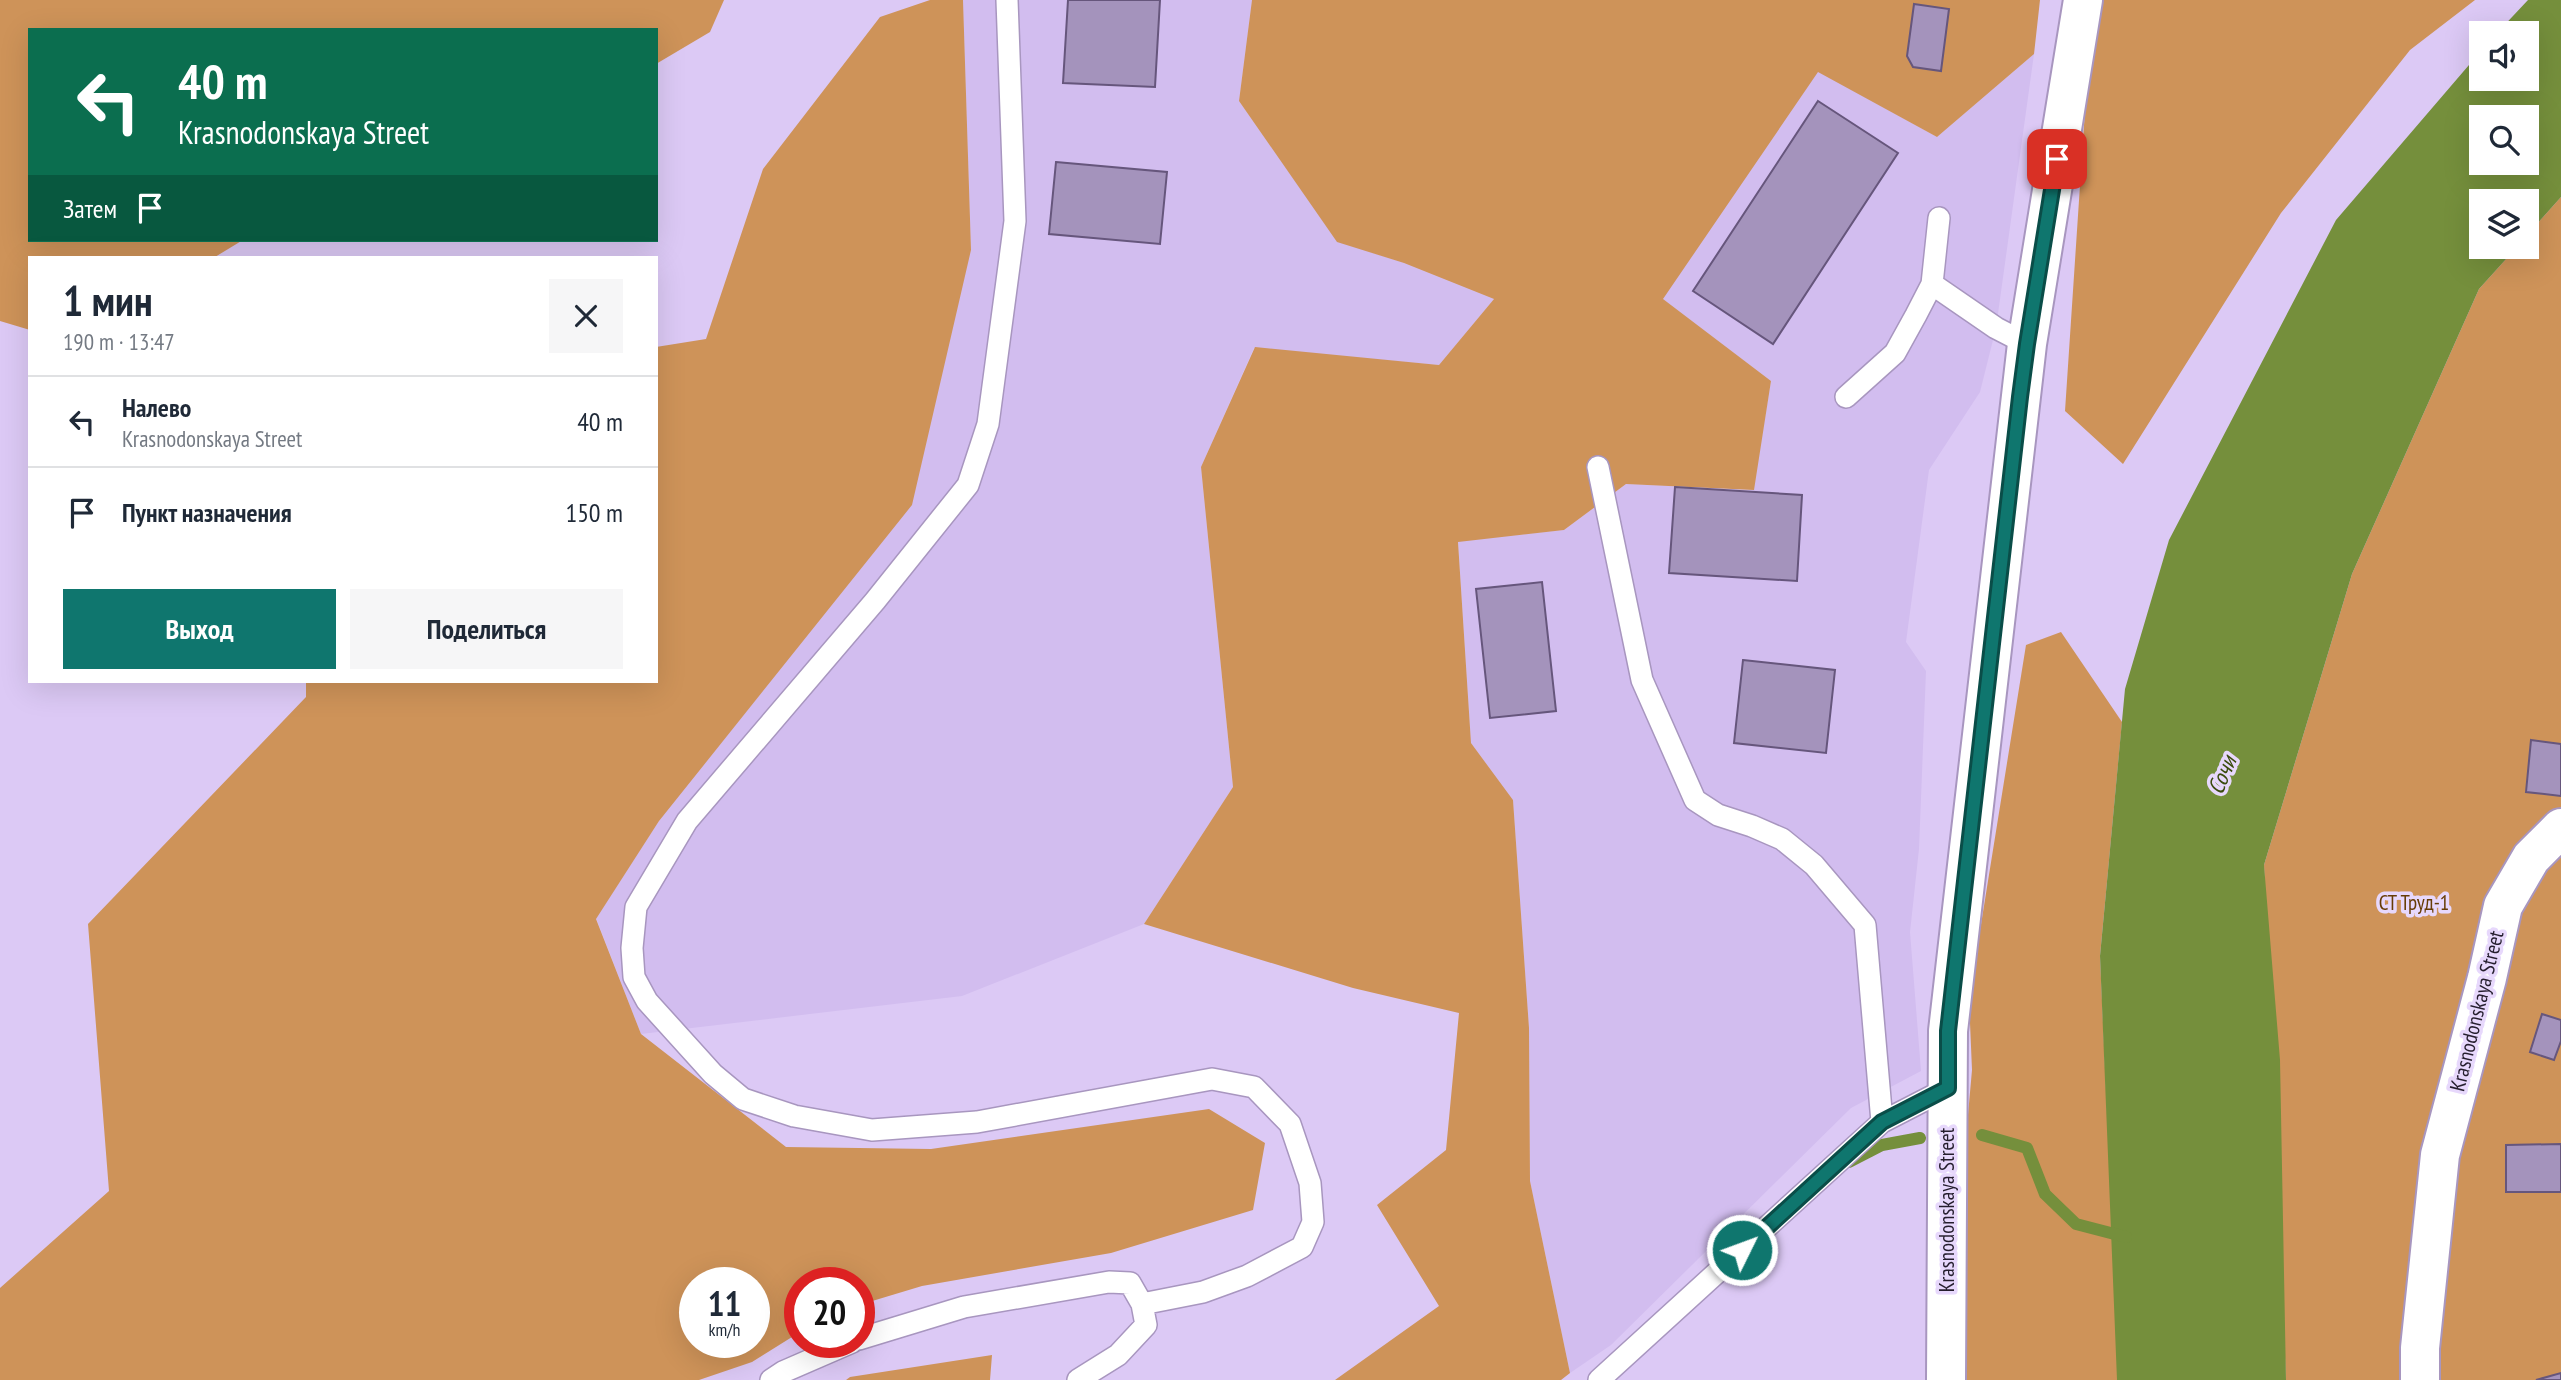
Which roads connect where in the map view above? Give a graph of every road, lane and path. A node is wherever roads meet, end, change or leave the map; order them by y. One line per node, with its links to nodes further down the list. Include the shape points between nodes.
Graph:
1 (1007, 0): 11 (lane, via 1015,221 988,424 968,485 687,821 636,907 634,977 647,1001 713,1074 743,1099 794,1116 872,1130 977,1122 1212,1079 1254,1087 1290,1124 1310,1182 1313,1222 1302,1247 1247,1276 1203,1292)
2 (2083, 0): 5 (street, Krasnodonskaya Street)
3 (1939, 218): 4 (lane)
4 (1932, 284): 5 (lane); 6 (lane, via 1895,353)
5 (2027, 344): 9 (street, Krasnodonskaya Street, via 1948,1031)
6 (1846, 397)
7 (1598, 467): 10 (lane, via 1642,680 1695,800 1718,816 1782,839 1814,865 1865,925)
8 (2561, 828): 18 (street, Krasnodonskaya Street, via 2531,858 2503,906 2440,1155)
9 (1948, 1088): 10 (lane); 17 (street, Krasnodonskaya Street)
10 (1882, 1122): 16 (lane)
11 (1142, 1304): 12 (lane, via 1130,1283 1109,1282 964,1307); 15 (lane, via 1146,1325 1118,1355)
12 (875, 1334)
13 (815, 1358): 14 (lane)
14 (771, 1380)
15 (1078, 1380)
16 (1599, 1380)
17 (1946, 1380)
18 (2420, 1380)

